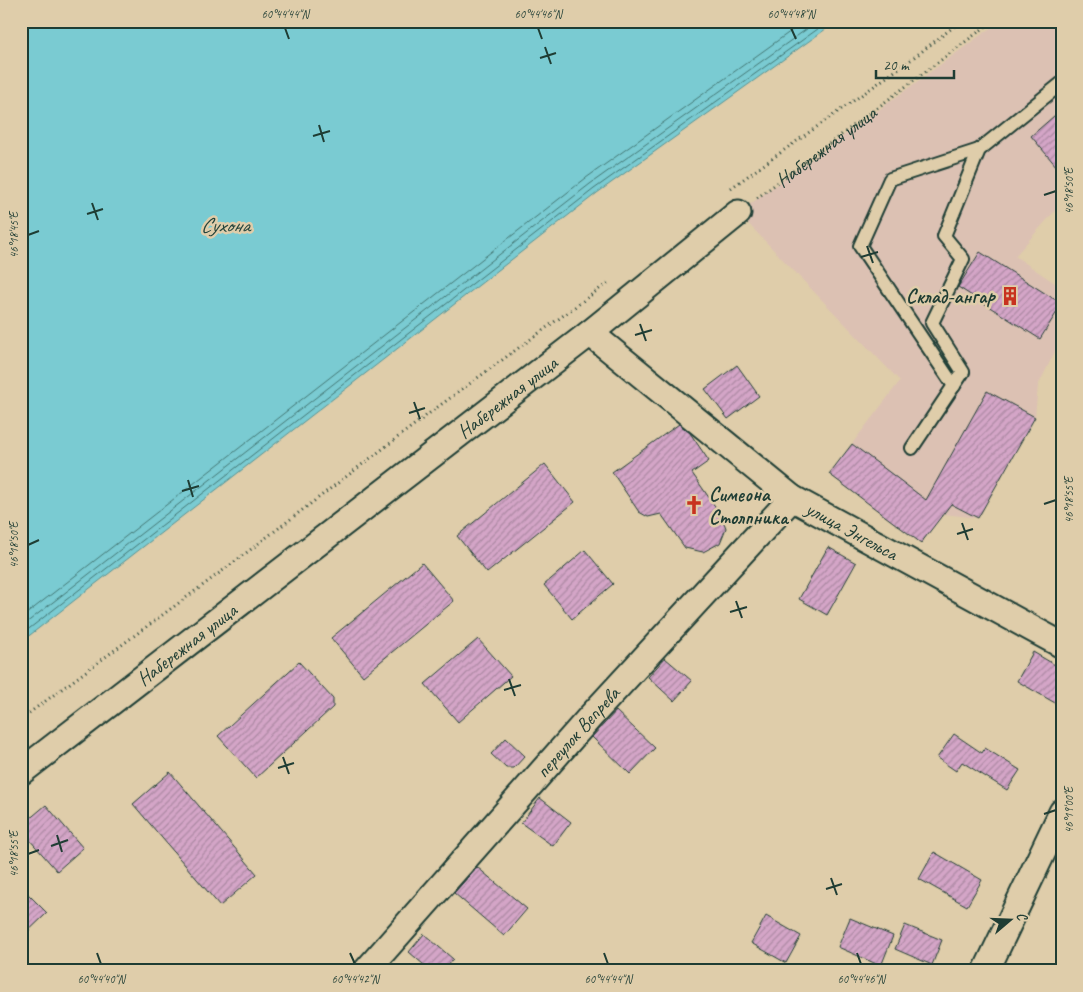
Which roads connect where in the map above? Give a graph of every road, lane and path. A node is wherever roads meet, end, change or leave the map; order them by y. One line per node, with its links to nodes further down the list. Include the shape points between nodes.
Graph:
1 (961, 21): 5 (path)
2 (993, 21): 6 (path, Набережная улица)
3 (1062, 83): 4 (lane)
4 (979, 150): 9 (lane, via 944,236 964,259 932,323 963,372); 9 (lane, via 890,179 860,246)
5 (728, 190)
6 (738, 213): 8 (street, Набережная улица)
7 (612, 279): 13 (path)
8 (590, 333): 11 (street, улица Энгельса); 14 (street, Набережная улица)
9 (954, 386): 10 (lane)
10 (912, 448)
11 (792, 498): 12 (street, улица Энгельса); 16 (street, переулок Вепрева, via 592,716)
12 (1062, 644)
13 (21, 719)
14 (21, 772)
15 (1062, 812): 17 (street)
16 (366, 971)
17 (986, 971)

